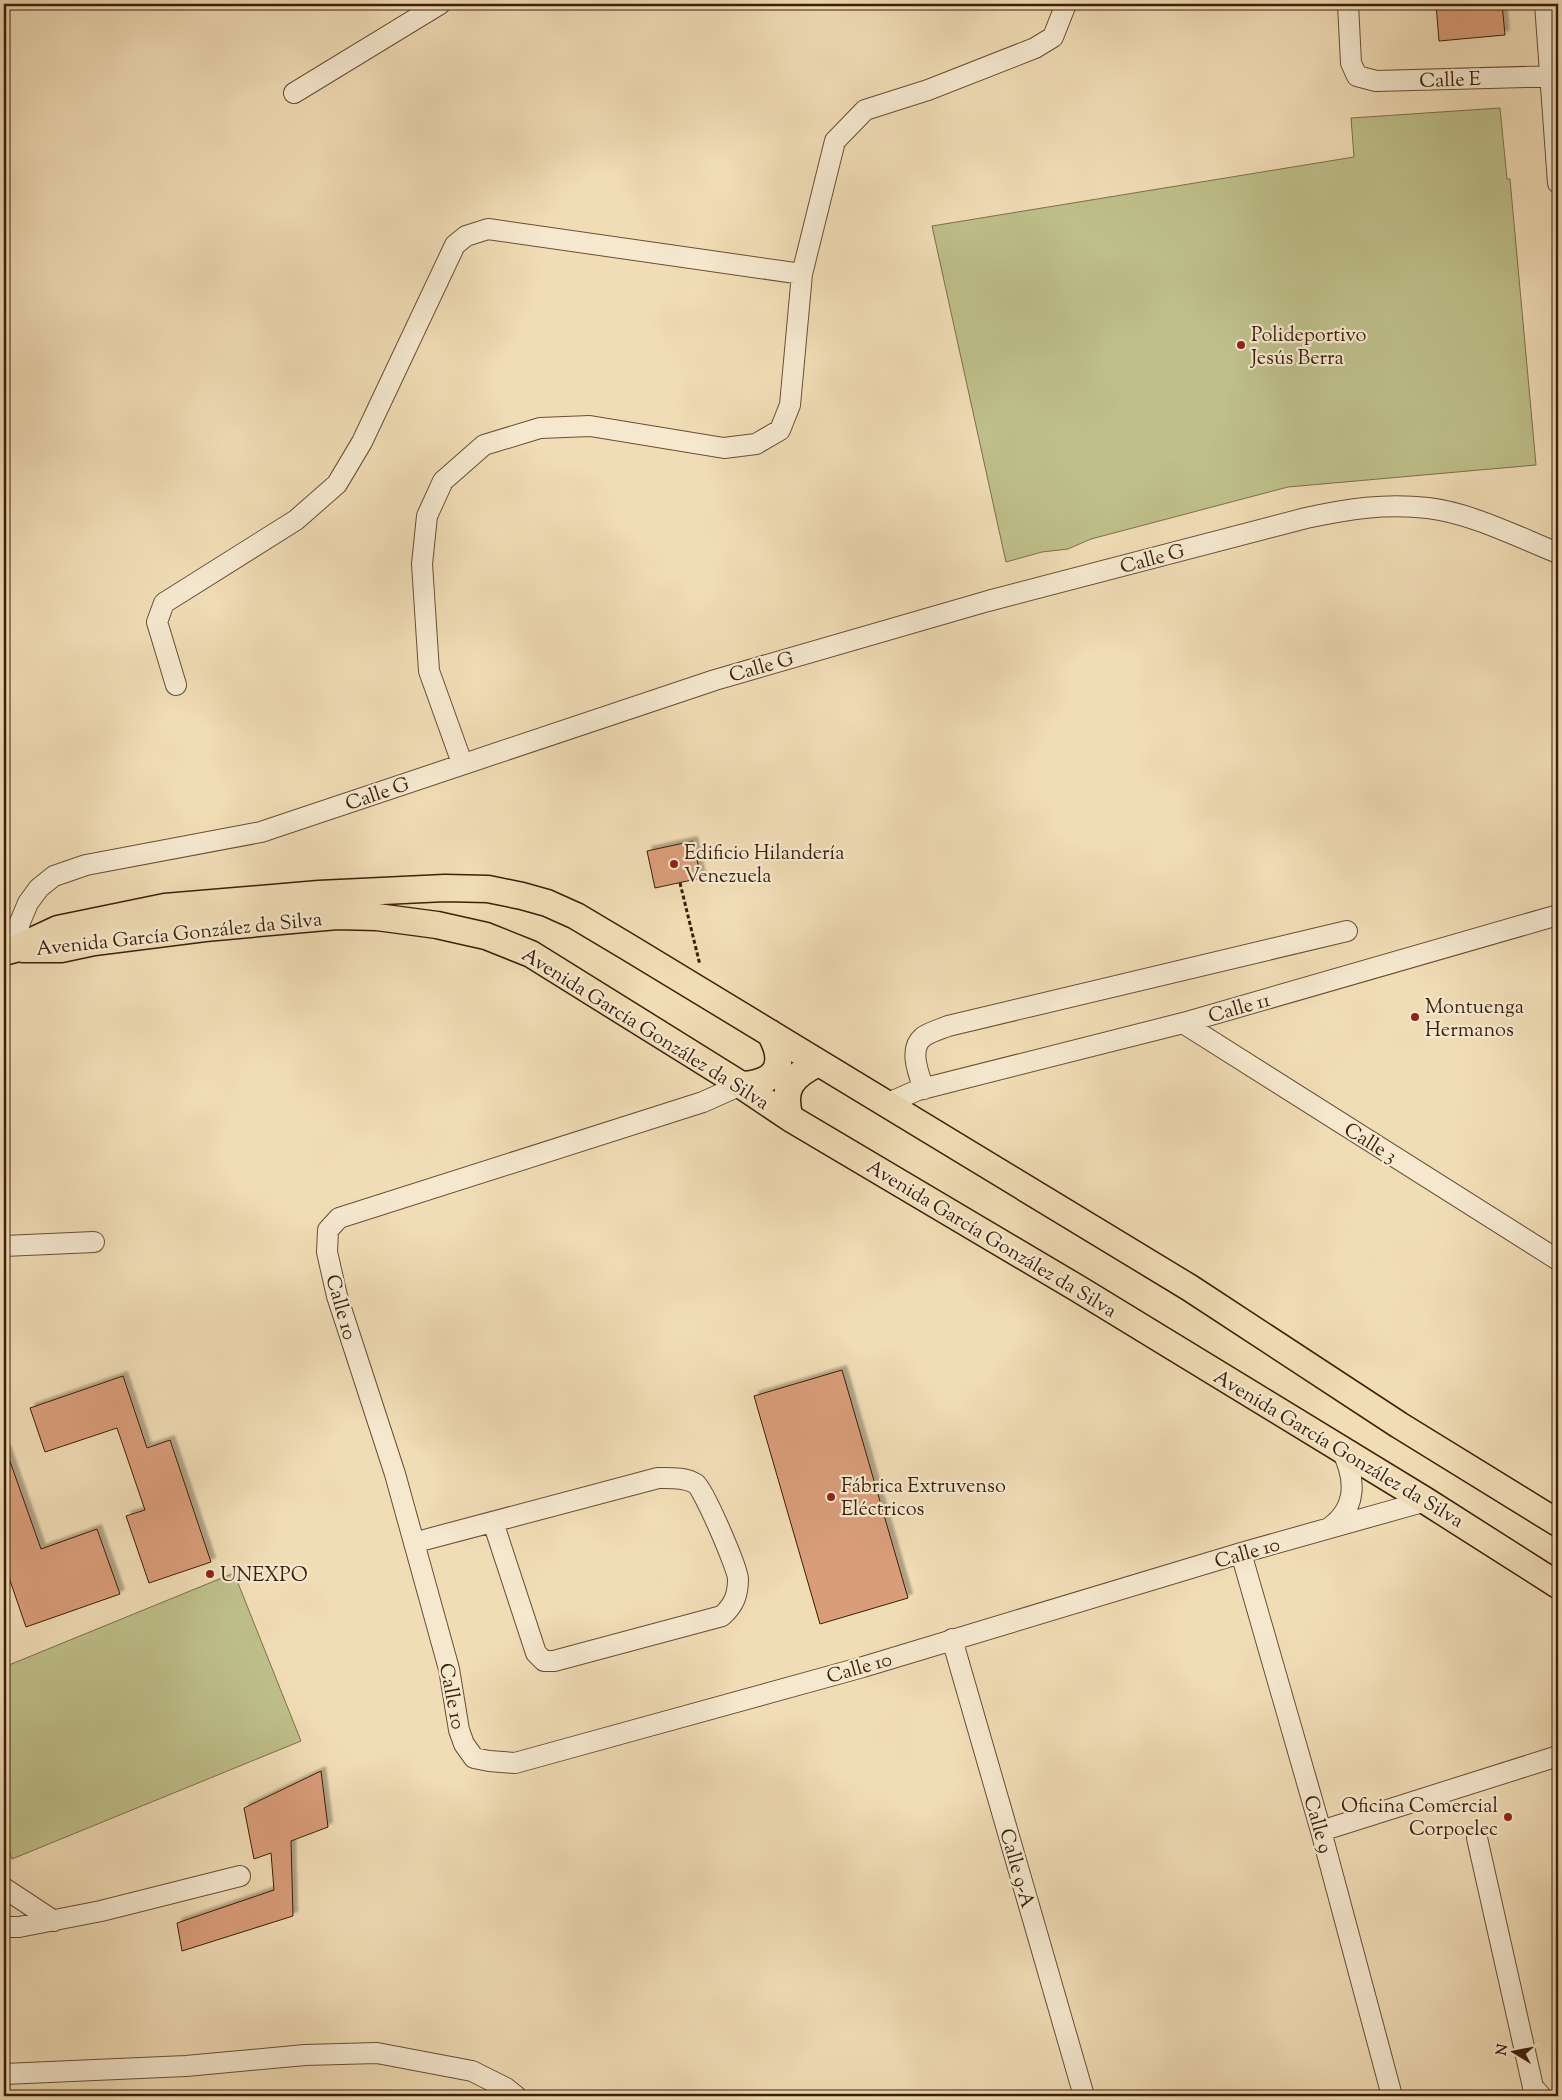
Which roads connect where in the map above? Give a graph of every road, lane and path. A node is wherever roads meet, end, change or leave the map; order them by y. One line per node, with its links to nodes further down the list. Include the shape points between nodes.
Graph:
1 (440, 4): 6 (street)
2 (1066, 4): 8 (street, via 1053,37 1035,48 928,90 865,110 836,141)
3 (1348, 4): 5 (street, Calle E, via 1351,63 1357,76 1376,81)
4 (1545, 4): 5 (street)
5 (1554, 76): 7 (street)
6 (294, 93)
7 (1558, 183)
8 (802, 274): 10 (street, via 488,230 466,236 455,245 362,442 337,484 296,520 164,603 157,622); 11 (street, via 790,405 780,430 756,444 724,448 590,426 540,428 484,445 443,481 427,516 422,564 429,671)
9 (1558, 553): 11 (street, Calle G, via 1469,518 1430,508 1351,508 988,601 715,680)
10 (176, 685)
11 (462, 763): 15 (street, Calle G, via 262,832 86,865 54,876 28,903)
12 (680, 883): 16 (path)
13 (1558, 915): 17 (street, Calle 11)
14 (1347, 931): 21 (street, via 948,1026 922,1038 916,1048)
15 (9, 951): 16 (main road, Avenida García González da Silva, via 58,928 165,907 416,888 488,890 522,896 568,912); 20 (main road, Avenida García González da Silva, via 60,949 152,934 337,916 377,917 437,925 486,936 531,954)
16 (710, 996): 18 (main road, Avenida García González da Silva)
17 (1183, 1023): 21 (street, Calle 11); 27 (street, Calle 3)
18 (770, 1033): 19 (main road, Avenida García González da Silva); 20 (main road, via 778,1048 780,1062 767,1079)
19 (818, 1063): 22 (main road, Avenida García González da Silva); 23 (main road, via 802,1071 789,1085 787,1107)
20 (741, 1085): 23 (main road, Avenida García González da Silva); 33 (street, Calle 10, via 703,1102 339,1218 328,1230 327,1252 337,1296)
21 (921, 1090): 22 (street, Calle 11); 24 (street)
22 (886, 1104): 24 (main road, Avenida García González da Silva)
23 (790, 1118): 28 (main road, Avenida García González da Silva)
24 (912, 1120): 31 (main road, Avenida García González da Silva, via 1190,1288 1398,1425)
25 (94, 1242): 26 (street)
26 (4, 1246)
27 (1558, 1260)
28 (1341, 1449): 29 (main road, Avenida García González da Silva); 32 (street, Calle 10, via 1352,1479 1351,1494 1349,1506 1340,1521)
29 (1426, 1501): 32 (street, Calle 10); 35 (main road, Avenida García González da Silva)
30 (493, 1522): 30 (street, via 536,1653 544,1661 722,1616 732,1606 738,1592 739,1576 705,1497 696,1484 678,1478 658,1478); 33 (street)
31 (1558, 1523)
32 (1329, 1528): 34 (street, Calle 10)
33 (414, 1543): 36 (street, Calle 10, via 449,1669 459,1730 474,1758 488,1761 515,1763 863,1667)
34 (1241, 1553): 36 (street, Calle 10); 38 (street, Calle 9)
35 (1558, 1585)
36 (952, 1639): 46 (street, Calle 9-A)
37 (1558, 1756): 38 (street)
38 (1321, 1831): 47 (street, Calle 9)
39 (1477, 1838): 48 (street, via 1533,2087)
40 (240, 1876): 42 (street)
41 (4, 1888): 42 (street)
42 (54, 1921): 43 (street)
43 (4, 1927)
44 (4, 2074): 45 (street, via 186,2066 305,2054 377,2053 472,2071)
45 (516, 2096)
46 (1084, 2096)
47 (1392, 2096)
48 (1541, 2096)

